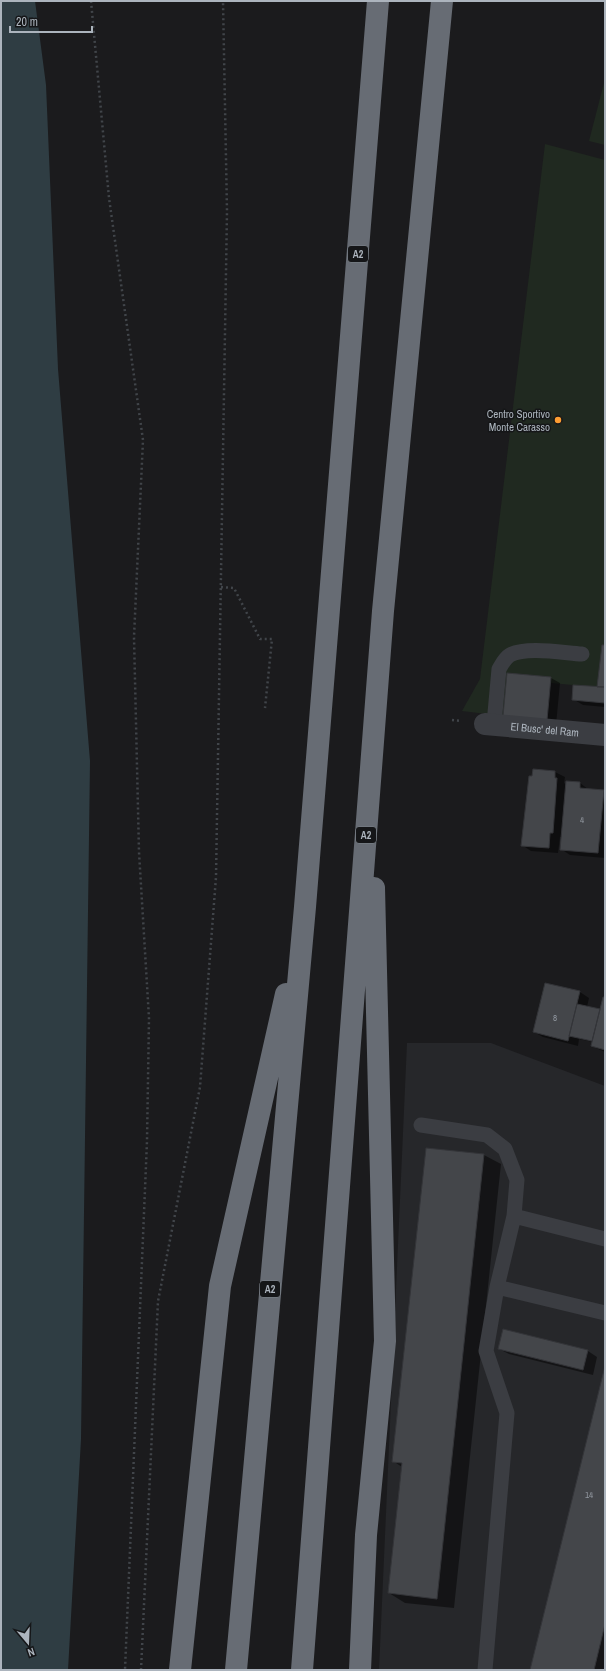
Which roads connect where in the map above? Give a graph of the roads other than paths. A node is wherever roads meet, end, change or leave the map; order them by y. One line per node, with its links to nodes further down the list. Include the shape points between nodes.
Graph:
1 (378, 1): 7 (highway, A2)
2 (442, 1): 6 (highway, A2, via 383,611)
3 (582, 654): 4 (lane, via 527,651 510,655 499,669)
4 (490, 724): 5 (street, El Busc' del Ram)
5 (605, 735)
6 (371, 772): 15 (highway, A2); 16 (highway, via 385,1341 364,1577)
7 (305, 907): 13 (highway, via 220,1286); 14 (highway, A2)
8 (421, 1125): 9 (lane, via 487,1135 505,1149 517,1180)
9 (514, 1216): 10 (lane); 11 (lane)
10 (605, 1239)
11 (497, 1287): 12 (lane); 17 (lane, via 486,1351 507,1413)
12 (605, 1313)
13 (180, 1670)
14 (236, 1670)
15 (302, 1670)
16 (360, 1670)
17 (485, 1670)

